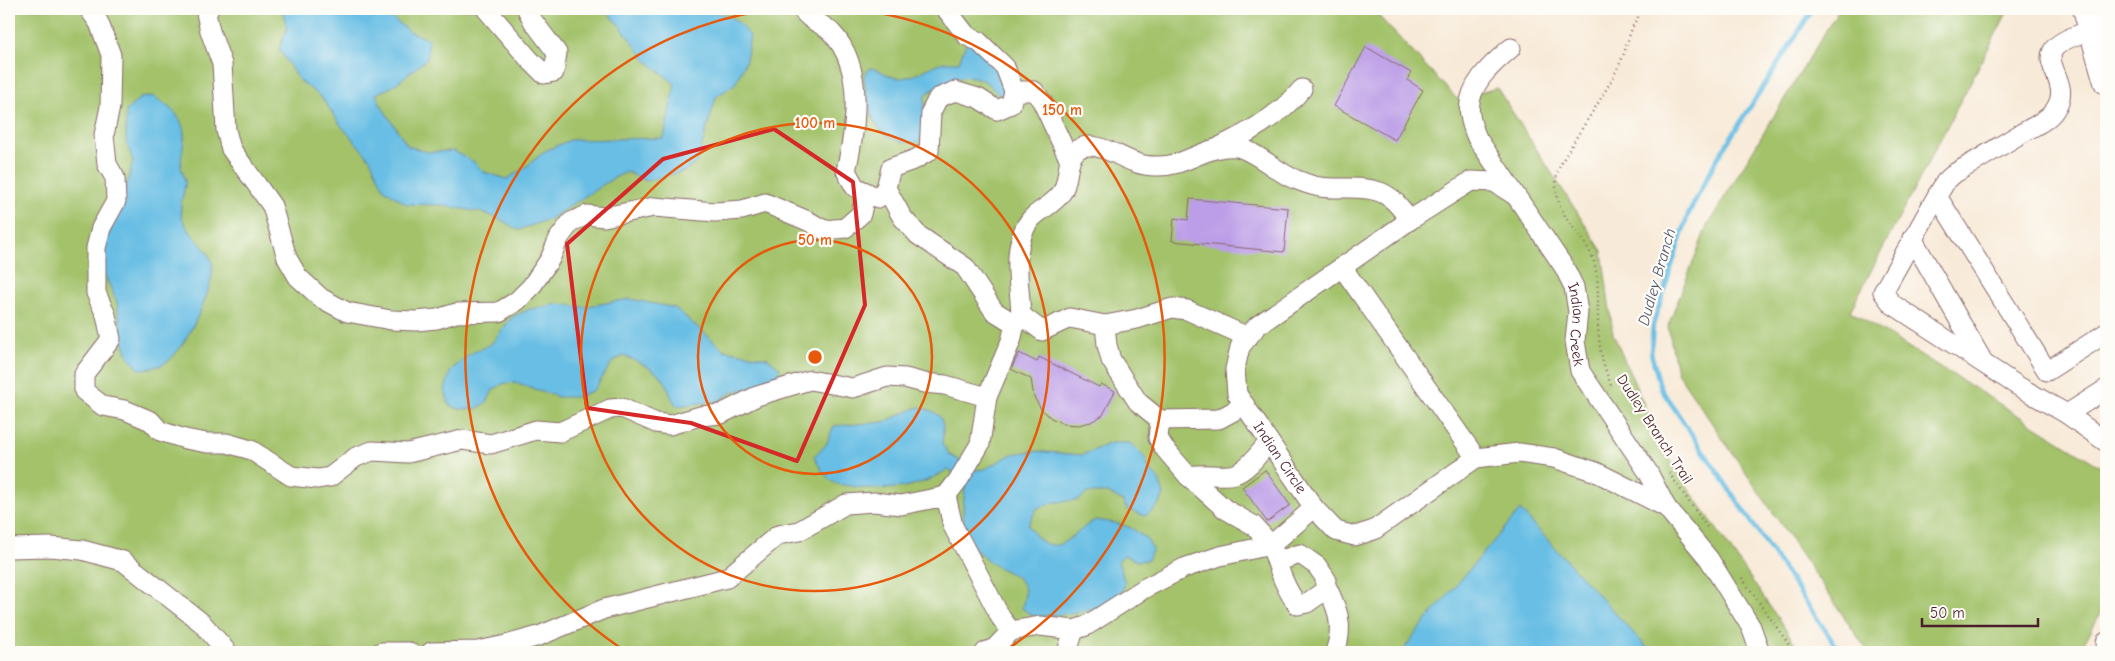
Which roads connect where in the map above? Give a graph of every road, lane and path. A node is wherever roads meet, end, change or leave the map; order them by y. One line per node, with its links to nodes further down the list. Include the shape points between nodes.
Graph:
1 (89, 9): 30 (lane, via 99,23 111,55 110,107 104,135 107,164 115,178 116,201 101,228 96,248 96,293 112,339 84,374 84,391 103,406 125,410 151,421 160,431 185,439 227,443 251,450 291,476 318,479 330,476 356,457 372,451 408,453 462,440 491,444 536,430 560,432 610,408 622,408 656,423 670,425 721,414 757,396 810,380 853,388 886,377 905,378)
2 (209, 9): 16 (lane, via 206,13 210,31 222,64 225,122 231,149 272,206 287,258 298,276 321,298 347,312 391,320 499,312 531,287 571,222 586,215 604,218 654,207 715,212 742,210 764,203 824,230 845,228 861,214)
3 (486, 9): 4 (lane, via 544,74 554,72 557,53)
4 (527, 9)
5 (802, 9): 16 (lane, via 832,32 848,58 856,99 853,139 846,171 855,187)
6 (946, 9): 12 (lane, via 967,36 978,41 1005,67)
7 (1645, 9): 28 (path, Dudley Branch Trail, via 1631,27 1614,76 1562,162 1556,180 1562,214 1594,262 1599,339 1604,370)
8 (2088, 20): 10 (main road); 18 (lane, via 2050,55 2061,92 2054,112 1955,173)
9 (1510, 48): 17 (lane, Indian Creek, via 1488,68 1473,91 1469,114 1477,138)
10 (2106, 82)
11 (1302, 89): 13 (lane, via 1289,104 1246,135)
12 (1014, 91): 14 (lane, via 1034,91 1042,101); 15 (lane, via 1012,104 997,110 978,98 955,91 938,98 931,112 929,150 916,159 891,168)
13 (1220, 147): 14 (lane, via 1175,164 1157,166 1137,163 1087,146 1076,150); 19 (lane, via 1238,147 1291,178 1319,187 1380,192 1392,197)
14 (1070, 161): 22 (lane, via 1063,192 1031,219 1022,234 1018,261)
15 (886, 188): 16 (lane, via 878,198); 22 (lane, via 902,217 918,236 964,267 994,311)
16 (866, 192)
17 (1516, 196): 19 (lane, Indian Circle, via 1494,182 1471,181); 41 (lane, Indian Creek, via 1574,287 1578,312 1575,341 1580,371 1648,472)
18 (1937, 196): 20 (lane); 27 (lane)
19 (1410, 220): 21 (lane, Indian Circle)
20 (1912, 238): 26 (lane); 26 (lane, via 1883,292 1892,304)
21 (1342, 268): 25 (lane, Indian Circle, via 1257,326); 37 (lane)
22 (1018, 320): 23 (lane, via 1042,332 1070,318); 30 (lane)
23 (1105, 325): 25 (lane, via 1172,308 1187,310); 34 (lane, via 1106,345 1112,360 1138,402)
24 (2106, 333): 27 (lane)
25 (1248, 337): 32 (lane, Indian Circle, via 1240,347 1235,370 1237,394)
26 (1983, 362): 31 (lane)
27 (2047, 371): 31 (lane)
28 (1612, 386)
29 (2106, 389): 33 (lane)
30 (987, 397): 40 (lane, via 980,444)
31 (2042, 399): 33 (lane)
32 (1244, 405): 34 (lane, via 1219,419); 35 (lane, Indian Circle)
33 (2067, 414): 36 (lane)
34 (1160, 420): 39 (lane, via 1158,438)
35 (1270, 442): 39 (lane, via 1235,474 1198,473); 42 (lane, Indian Circle)
36 (2106, 442)
37 (1476, 458): 41 (lane, Indian Circle, via 1518,453 1554,458 1596,472); 42 (lane, Indian Circle, via 1374,530 1355,536 1336,532)
38 (1665, 466): 43 (path, Dudley Branch Trail)
39 (1188, 476): 45 (lane, via 1225,509 1253,525)
40 (946, 496): 48 (lane, via 953,526 1001,618); 54 (lane, via 901,505 874,502 846,504 799,531 778,535 727,578 604,609 539,636 506,645 478,651)
41 (1666, 507): 57 (lane, Indian Creek, via 1709,559 1752,627)
42 (1314, 508): 45 (lane)
43 (1710, 531)
44 (9, 548): 51 (lane, via 82,550 122,561 202,623)
45 (1273, 551): 47 (lane, via 1285,559 1300,554 1317,566 1326,579); 47 (lane, via 1291,597 1298,605 1307,603 1324,591); 49 (lane, via 1220,556 1184,568)
46 (1738, 571): 58 (path)
47 (1325, 583): 56 (lane, via 1340,614 1340,640)
48 (1011, 630): 49 (lane, via 1040,626); 50 (lane)
49 (1074, 630): 55 (lane)
50 (990, 651)
51 (227, 652)
52 (381, 652): 53 (lane)
53 (409, 652)
54 (431, 652)
55 (1067, 652)
56 (1335, 652)
57 (1760, 652)
58 (1794, 652)

